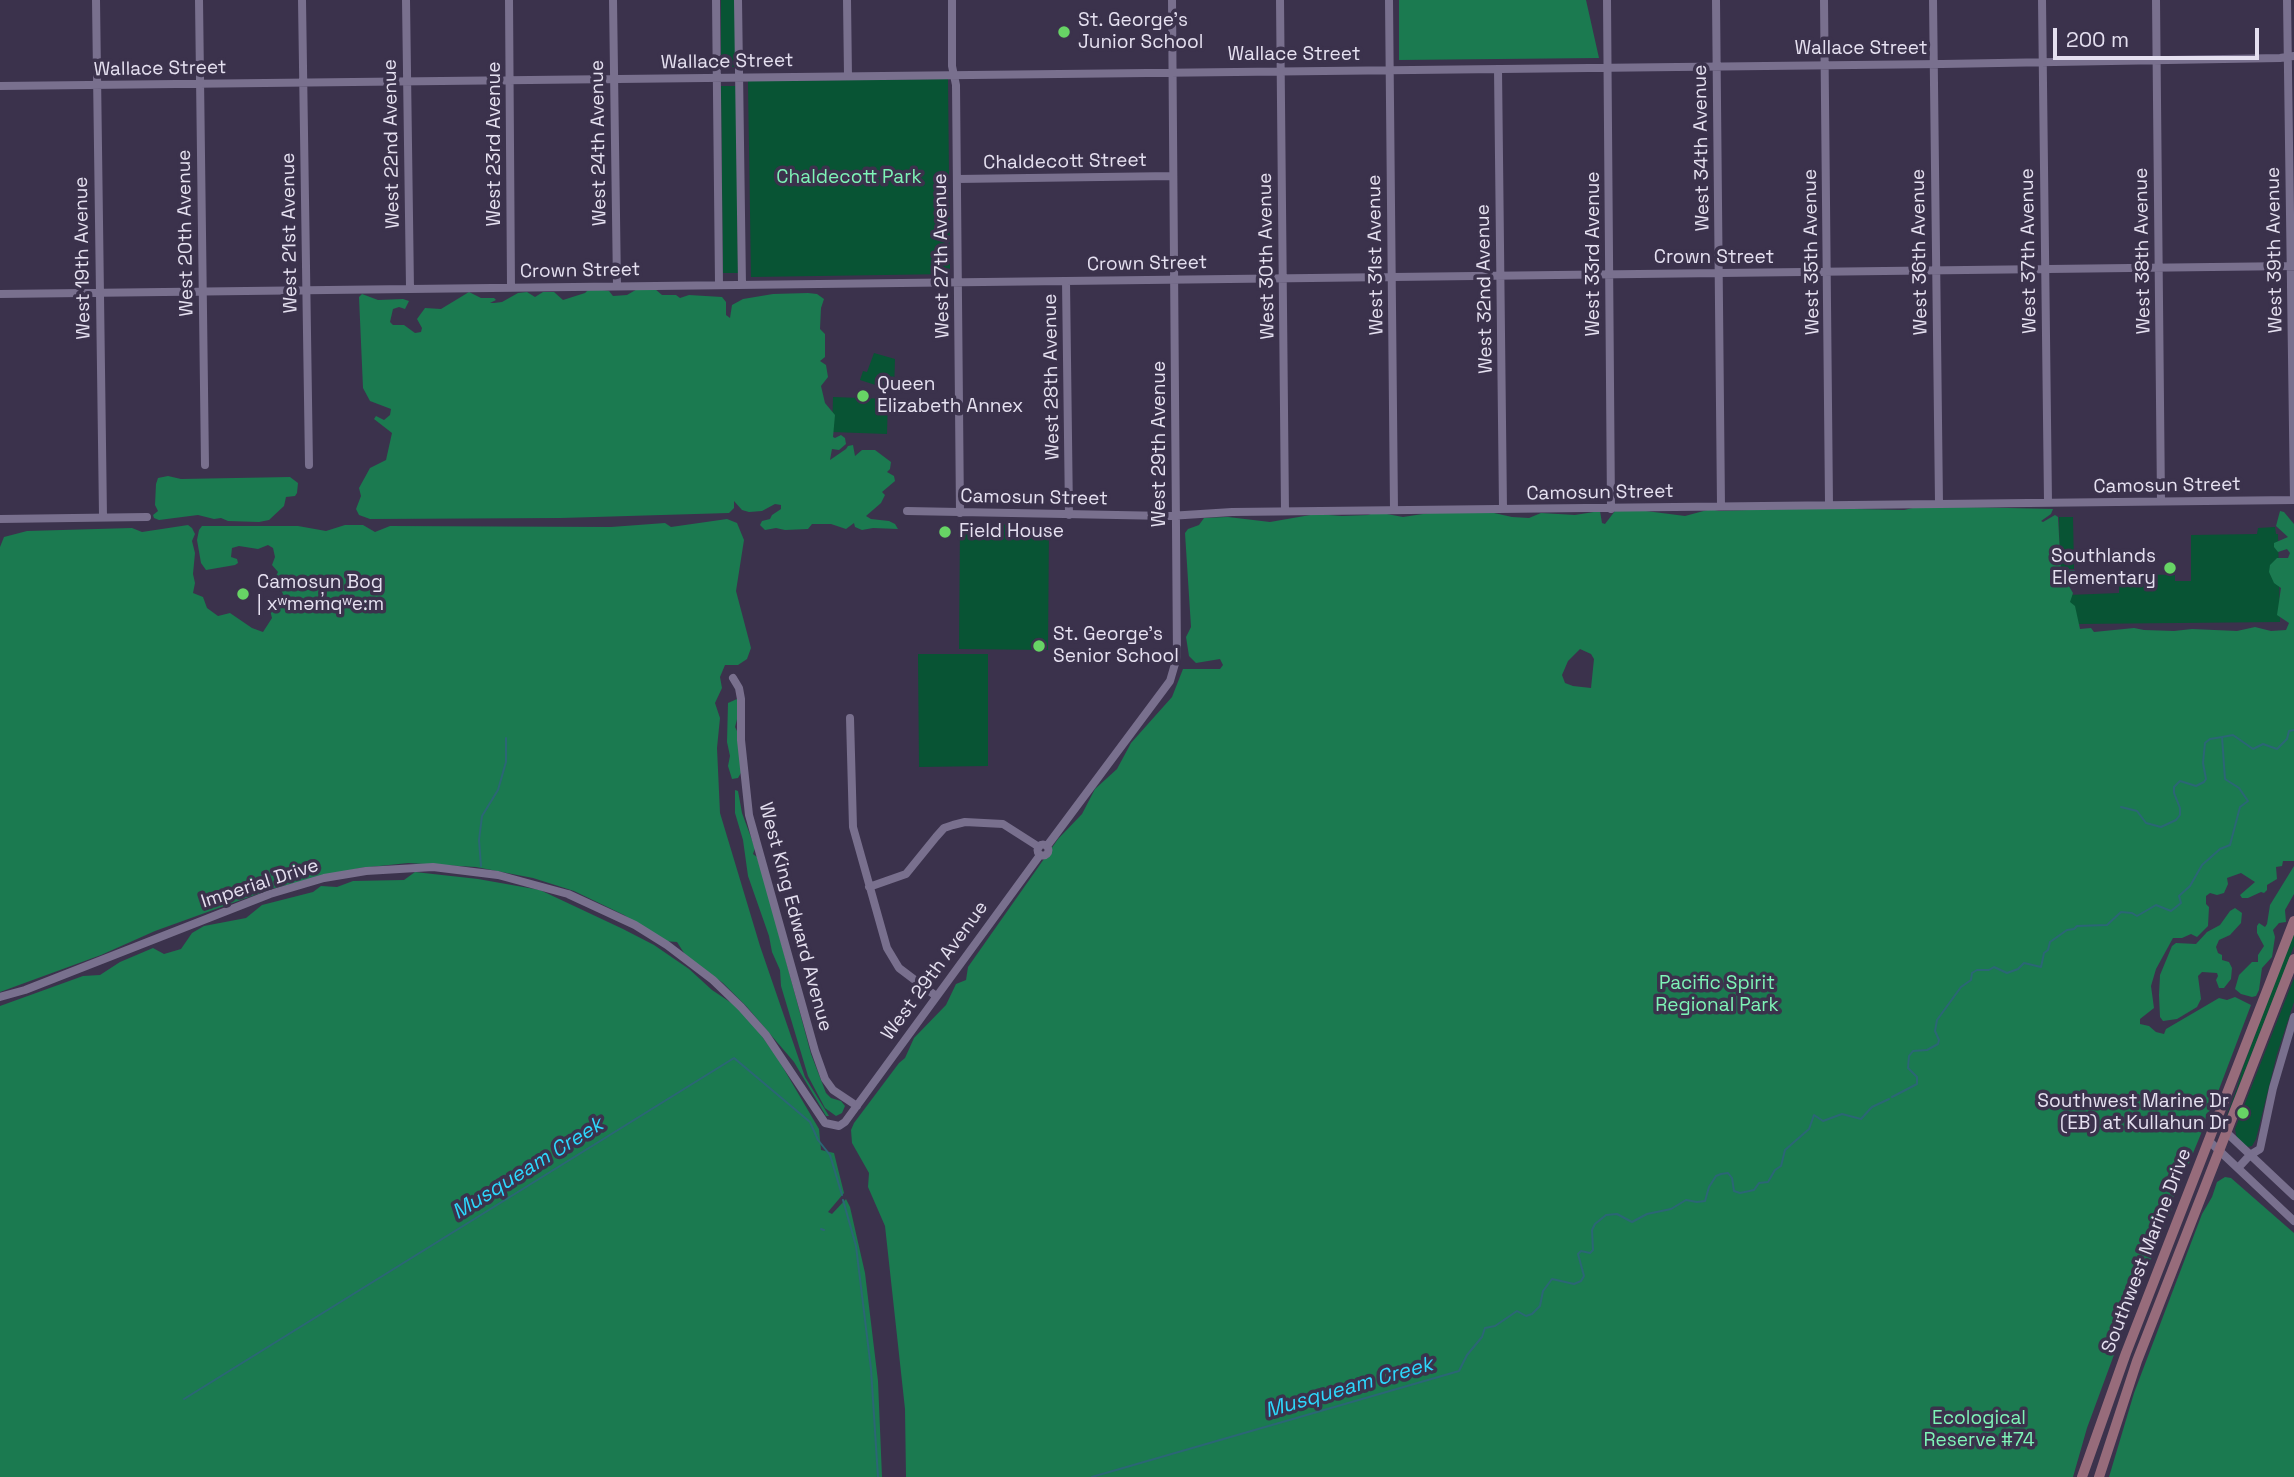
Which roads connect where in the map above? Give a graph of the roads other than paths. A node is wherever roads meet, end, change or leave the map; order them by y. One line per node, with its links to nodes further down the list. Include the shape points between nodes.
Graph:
1 (96, 0): 42 (street, West 19th Avenue)
2 (199, 0): 40 (street, West 20th Avenue)
3 (302, 0): 39 (street, West 21st Avenue)
4 (406, 0): 38 (street, West 22nd Avenue)
5 (509, 0): 37 (street, West 23rd Avenue)
6 (613, 0): 36 (street, West 24th Avenue)
7 (716, 0): 34 (street)
8 (738, 0): 35 (street)
9 (847, 0): 32 (street)
10 (952, 0): 33 (street, West 27th Avenue)
11 (1172, 0): 31 (street, West 29th Avenue)
12 (1280, 0): 30 (street, West 30th Avenue)
13 (1389, 0): 29 (street, West 31st Avenue)
14 (1607, 0): 27 (street, West 33rd Avenue)
15 (1716, 0): 26 (street, West 34th Avenue)
16 (1824, 0): 25 (street, West 35th Avenue)
17 (1933, 0): 24 (street, West 36th Avenue)
18 (2042, 0): 23 (street, West 37th Avenue)
19 (2156, 0): 22 (street, West 38th Avenue)
20 (2287, 0): 21 (street, West 39th Avenue)
21 (2291, 57): 22 (street, Wallace Street); 43 (street, West 39th Avenue)
22 (2157, 61): 23 (street, Wallace Street); 47 (street, West 38th Avenue)
23 (2042, 62): 24 (street, Wallace Street); 48 (street, West 37th Avenue)
24 (1934, 64): 25 (street, Wallace Street); 49 (street, West 36th Avenue)
25 (1825, 65): 26 (street, Wallace Street); 50 (street, West 35th Avenue)
26 (1717, 66): 27 (street, Wallace Street); 51 (street, West 34th Avenue)
27 (1608, 68): 28 (street, Wallace Street); 52 (street, West 33rd Avenue)
28 (1499, 69): 29 (street, Wallace Street); 54 (street, West 32nd Avenue)
29 (1390, 70): 30 (street, Wallace Street); 53 (street, West 31st Avenue)
30 (1281, 71): 31 (street, Wallace Street); 55 (street, West 30th Avenue)
31 (1172, 72): 33 (street, Wallace Street); 44 (street, West 29th Avenue)
32 (848, 76): 33 (street, Wallace Street); 35 (street, Wallace Street)
33 (955, 76): 45 (street, West 27th Avenue)
34 (717, 77): 35 (street, Wallace Street); 36 (street, Wallace Street); 59 (street)
35 (739, 77): 60 (street)
36 (614, 79): 37 (street, Wallace Street); 61 (street, West 24th Avenue)
37 (510, 80): 38 (street, Wallace Street); 62 (street, West 23rd Avenue)
38 (407, 81): 39 (street, Wallace Street); 63 (street, West 22nd Avenue)
39 (304, 83): 40 (street, Wallace Street); 64 (street, West 21st Avenue)
40 (200, 84): 42 (street, Wallace Street); 65 (street, West 20th Avenue)
41 (0, 86): 42 (street, Wallace Street)
42 (97, 86): 66 (street, West 19th Avenue)
43 (2292, 160): 46 (street, West 39th Avenue)
44 (1173, 176): 45 (street, Chaldecott Street); 56 (street, West 29th Avenue)
45 (957, 179): 58 (street, West 27th Avenue)
46 (2292, 266): 47 (street, Crown Street); 70 (street, West 39th Avenue)
47 (2158, 268): 48 (street, Crown Street); 71 (street, West 38th Avenue)
48 (2045, 270): 49 (street, Crown Street); 72 (street, West 37th Avenue)
49 (1936, 271): 50 (street, Crown Street); 73 (street, West 36th Avenue)
50 (1828, 273): 51 (street, Crown Street); 74 (street, West 35th Avenue)
51 (1719, 274): 52 (street, Crown Street); 75 (street, West 34th Avenue)
52 (1610, 275): 54 (street, Crown Street); 77 (street, West 33rd Avenue)
53 (1392, 276): 54 (street, Crown Street); 55 (street, Crown Street); 78 (street, West 31st Avenue)
54 (1501, 276): 76 (street, West 32nd Avenue)
55 (1284, 278): 56 (street, Crown Street); 80 (street, West 30th Avenue)
56 (1174, 279): 57 (street, Crown Street); 83 (street, West 29th Avenue)
57 (1066, 281): 58 (street, Crown Street); 82 (street, West 28th Avenue)
58 (958, 282): 60 (street, Crown Street); 81 (street, West 27th Avenue)
59 (719, 284): 60 (street, Crown Street); 61 (street, Crown Street)
60 (742, 284)
61 (617, 286): 62 (street, Crown Street)
62 (511, 287): 63 (street, Crown Street)
63 (410, 288): 64 (street, Crown Street)
64 (306, 290): 65 (street, Crown Street); 69 (street, West 21st Avenue)
65 (203, 291): 66 (street, Crown Street); 68 (street, West 20th Avenue)
66 (100, 292): 67 (street, Crown Street); 84 (street, West 19th Avenue)
67 (0, 294)
68 (205, 465)
69 (309, 465)
70 (2294, 500): 71 (street, Camosun Street)
71 (2161, 501): 72 (street, Camosun Street)
72 (2048, 502): 73 (street, Camosun Street)
73 (1939, 503): 74 (street, Camosun Street)
74 (1829, 505): 75 (street, Camosun Street)
75 (1721, 506): 77 (street, Camosun Street)
76 (1503, 509): 77 (street, Camosun Street); 78 (street, Camosun Street)
77 (1611, 509)
78 (1394, 510): 80 (street, Camosun Street)
79 (907, 511): 81 (street, Camosun Street)
80 (1285, 511): 83 (street, Camosun Street)
81 (960, 513): 82 (street, Camosun Street)
82 (1069, 515): 83 (street, Camosun Street)
83 (1177, 515): 89 (street, West 29th Avenue, via 1177,648 1170,681)
84 (103, 516): 85 (street); 86 (street)
85 (147, 517)
86 (0, 519)
87 (733, 678): 98 (street, West King Edward Avenue, via 741,699 749,816 815,1051 832,1090)
88 (850, 718): 90 (street, via 853,827)
89 (1042, 849): 90 (street, via 1003,824 965,822 944,828 906,874); 93 (street, West 29th Avenue)
90 (869, 887): 93 (street, via 891,958)
91 (2294, 921): 100 (main road, Southwest Marine Drive)
92 (2294, 958): 99 (main road, Southwest Marine Drive)
93 (936, 996): 98 (street, West 29th Avenue)
94 (0, 997): 98 (street, Imperial Drive, via 294,886 345,874 433,867 523,880 568,894 635,925 713,980 785,1061 825,1123 845,1122)
95 (2294, 1017): 96 (street)
96 (2283, 1051): 97 (street); 102 (street, via 2260,1149)
97 (2294, 1055)
98 (857, 1106)
99 (2226, 1132): 101 (main road, Southwest Marine Drive); 102 (street)
100 (2209, 1141): 101 (street); 106 (main road, Southwest Marine Drive)
101 (2220, 1150): 103 (street); 107 (main road, Southwest Marine Drive, via 2131,1379)
102 (2250, 1155): 103 (street); 104 (street)
103 (2238, 1168): 105 (street)
104 (2294, 1196)
105 (2294, 1221)
106 (2082, 1477)
107 (2099, 1477)

